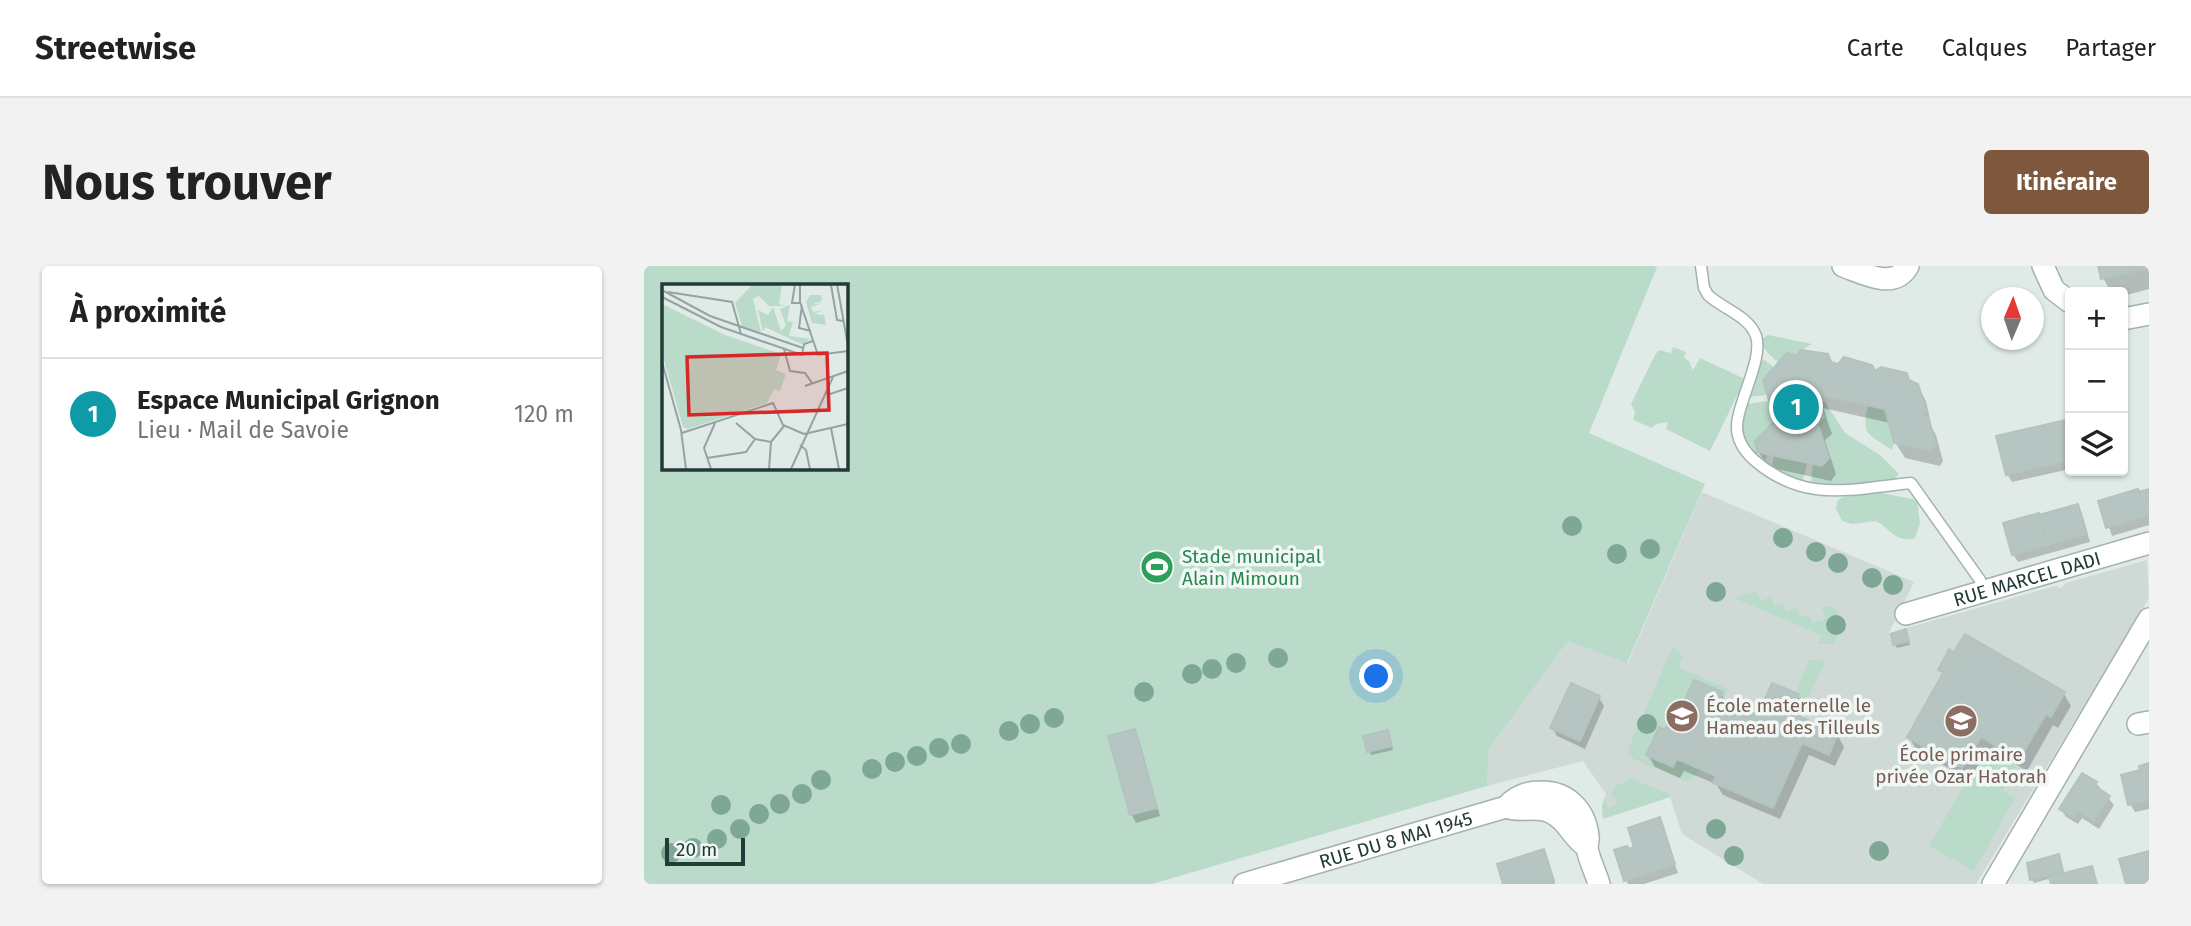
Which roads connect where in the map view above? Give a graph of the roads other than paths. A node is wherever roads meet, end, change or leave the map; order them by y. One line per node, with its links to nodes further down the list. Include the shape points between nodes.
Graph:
1 (1701, 266): 9 (lane, via 1709,295 1751,326 1757,338 1758,353 1737,421 1745,452 1788,484 1823,491 1911,483 1980,580)
2 (1843, 266): 3 (street, via 1881,280 1889,280)
3 (1908, 266)
4 (2043, 266): 5 (street, via 2054,290)
5 (2065, 298)
6 (2149, 314): 7 (street)
7 (2128, 319)
8 (2149, 543): 9 (street, RUE MARCEL DADI)
9 (1982, 592): 10 (street, RUE MARCEL DADI)
10 (1906, 614)
11 (2149, 619): 14 (street)
12 (1244, 884): 13 (street, RUE DU 8 MAI 1945, via 1506,807 1528,793 1545,792 1560,795 1581,813)
13 (1599, 884)
14 (1993, 884)

